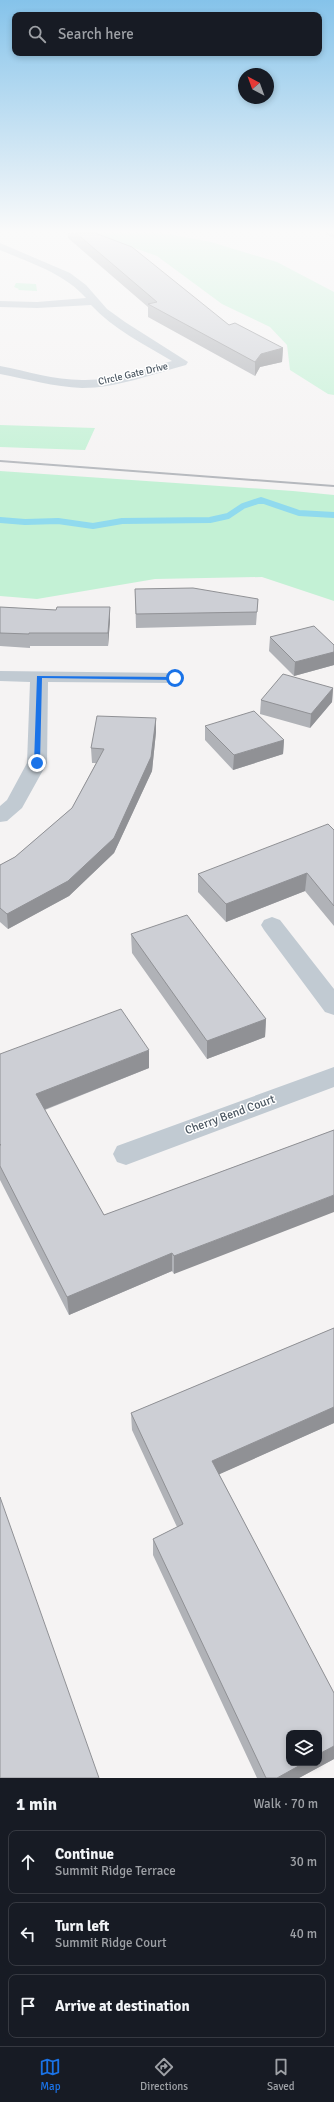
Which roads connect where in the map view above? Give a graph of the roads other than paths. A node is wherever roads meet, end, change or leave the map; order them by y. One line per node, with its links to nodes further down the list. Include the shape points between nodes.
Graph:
1 (110, 316): 2 (street, Circle Gate Drive, via 182,362 83,384)
2 (0, 370)
3 (0, 676): 4 (street)
4 (39, 677): 5 (street); 6 (street, via 37,763 15,804)
5 (175, 678)
6 (0, 816)
7 (272, 924): 8 (street)
8 (334, 1006)
9 (334, 1077): 10 (street, Cherry Bend Court)
10 (126, 1154)

